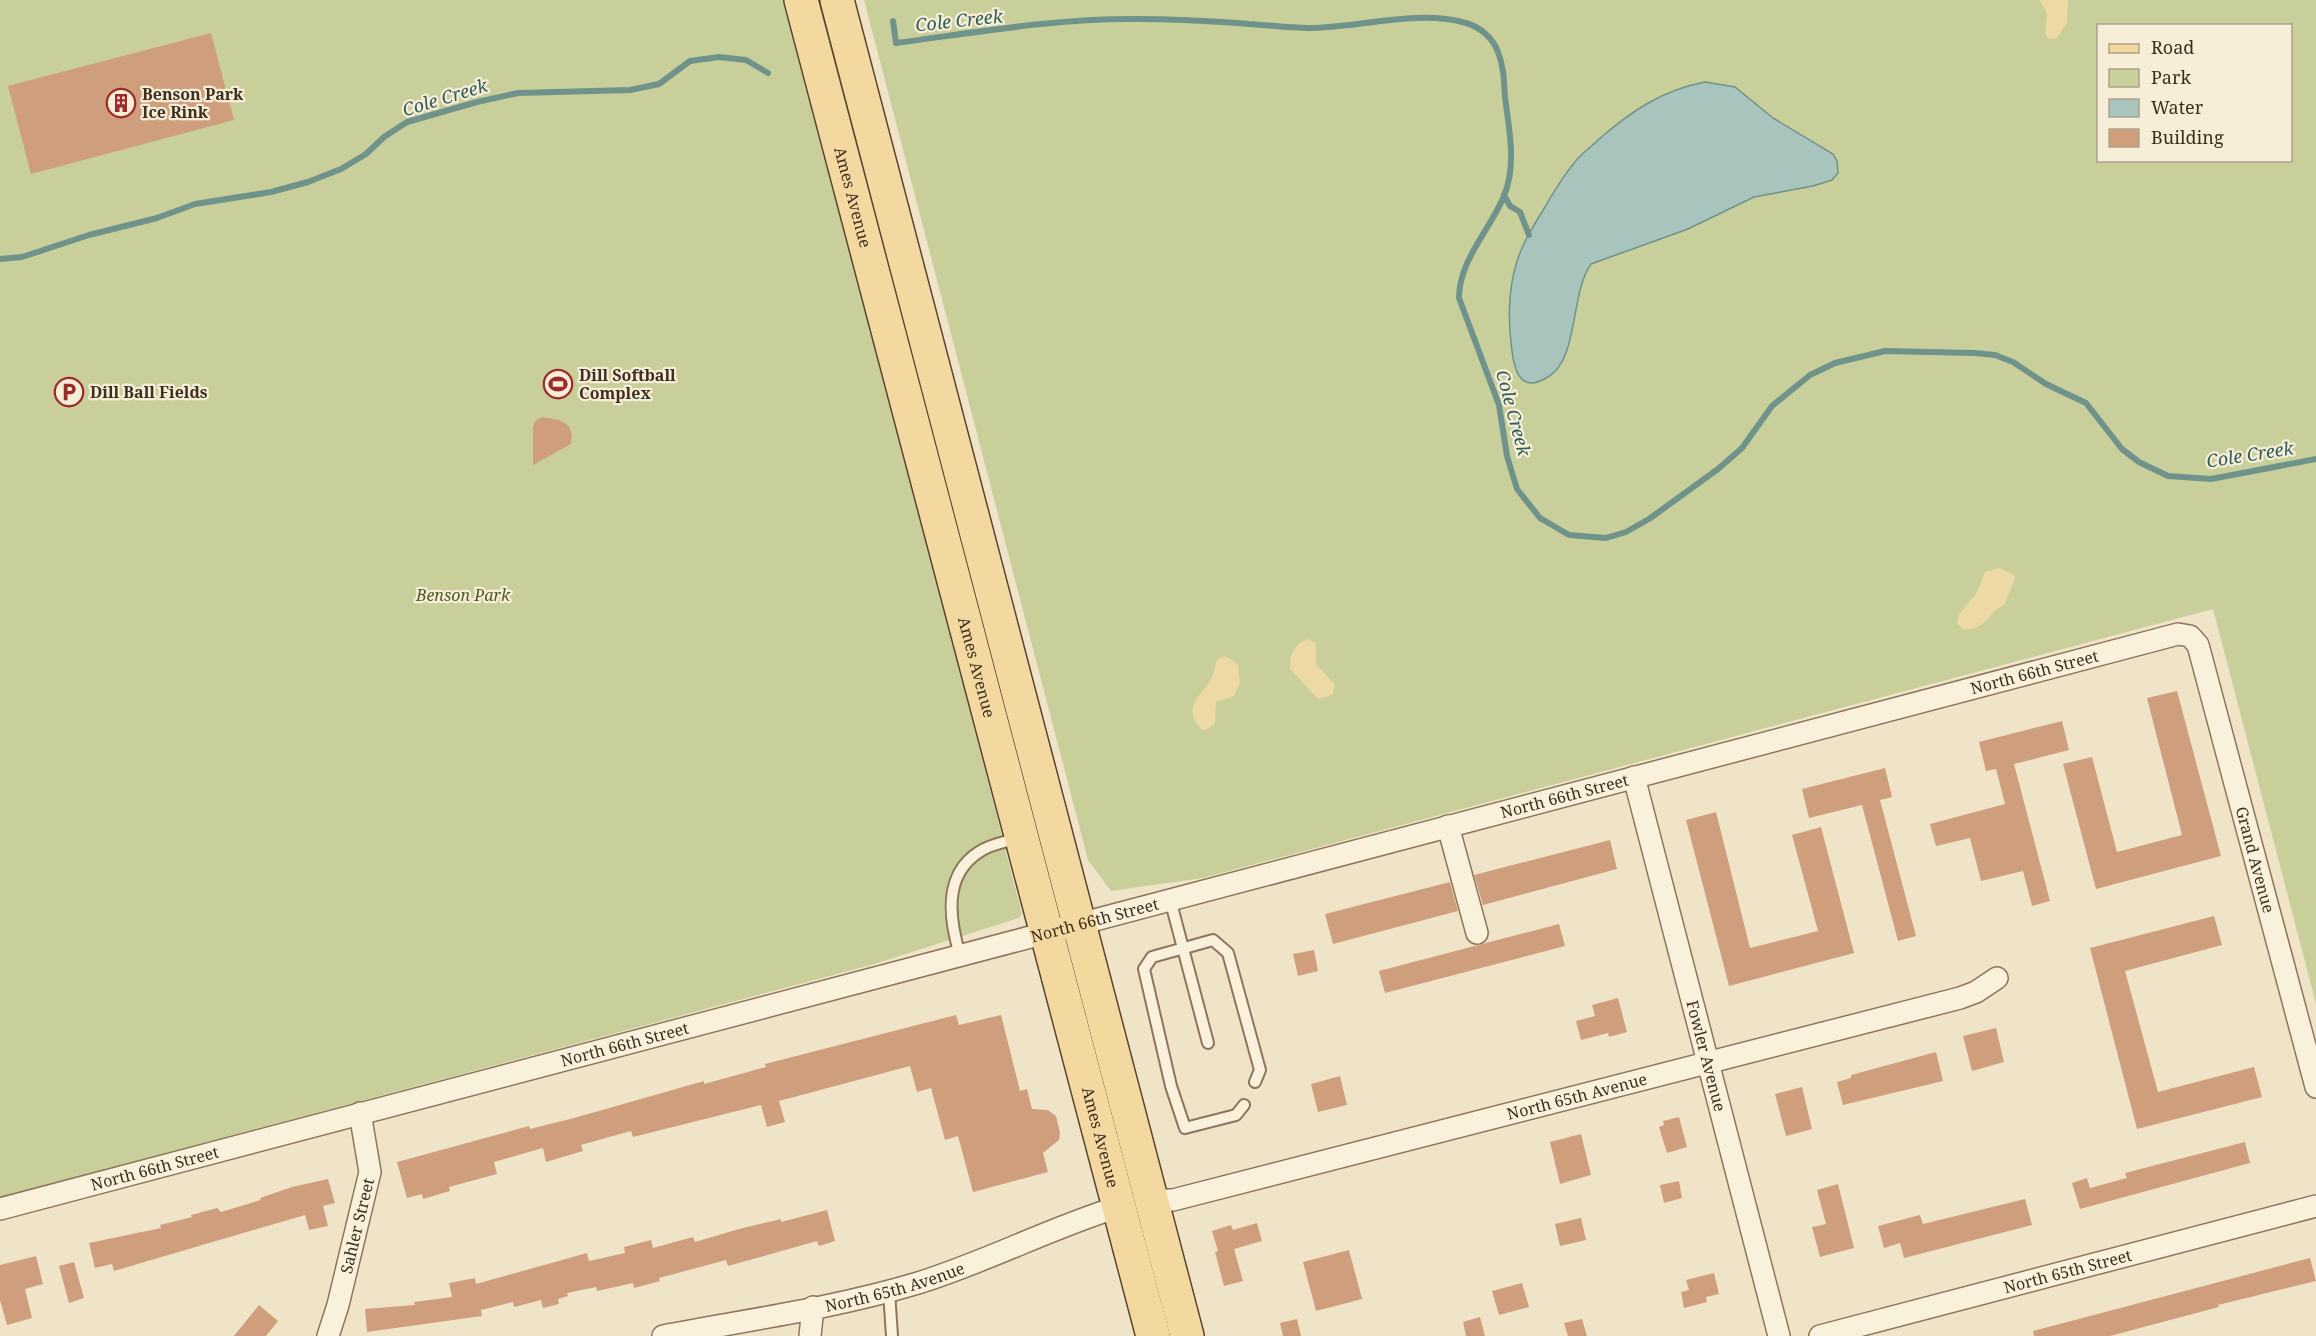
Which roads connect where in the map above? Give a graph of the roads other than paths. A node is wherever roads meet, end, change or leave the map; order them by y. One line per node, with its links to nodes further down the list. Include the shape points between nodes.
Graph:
1 (801, 0): 6 (main road, Ames Avenue)
2 (837, 0): 8 (main road, Ames Avenue)
3 (2190, 636): 4 (street, North 66th Street, via 2178,634); 17 (street, Grand Avenue, via 2198,645)
4 (1634, 777): 5 (street, North 66th Street); 15 (street, Fowler Avenue)
5 (1448, 826): 7 (street, North 66th Street); 10 (street)
6 (1020, 837): 9 (main road, Ames Avenue); 12 (lane, via 979,852 957,876 951,911)
7 (1170, 898): 8 (street, North 66th Street); 11 (lane)
8 (1076, 923): 9 (street, North 66th Street); 20 (main road, Ames Avenue)
9 (1045, 931): 12 (street, North 66th Street); 22 (main road, Ames Avenue)
10 (1478, 933)
11 (1183, 947): 14 (lane); 16 (lane, via 1213,940 1228,953 1260,1071); 18 (lane, via 1152,957 1144,969 1171,1086 1185,1128 1236,1115)
12 (960, 955): 19 (street, North 66th Street)
13 (1997, 978): 15 (street, North 65th Avenue, via 1960,998)
14 (1208, 1043)
15 (1707, 1062): 20 (street, North 65th Avenue, via 1173,1200); 32 (street, Fowler Avenue)
16 (1255, 1082)
17 (2316, 1087)
18 (1244, 1105)
19 (360, 1113): 23 (street, North 66th Street); 26 (street, Sahler Street, via 370,1172)
20 (1150, 1200): 31 (main road, Ames Avenue)
21 (2316, 1206): 33 (street, North 65th Street)
22 (1118, 1207): 24 (street, North 65th Avenue, via 996,1255); 30 (main road, Ames Avenue)
23 (0, 1209)
24 (889, 1291): 25 (street, North 65th Avenue); 29 (lane)
25 (813, 1307): 27 (street, North 65th Avenue); 28 (street)
26 (328, 1336)
27 (663, 1336)
28 (810, 1336)
29 (892, 1336)
30 (1153, 1336)
31 (1186, 1336)
32 (1779, 1336)
33 (1820, 1336)

